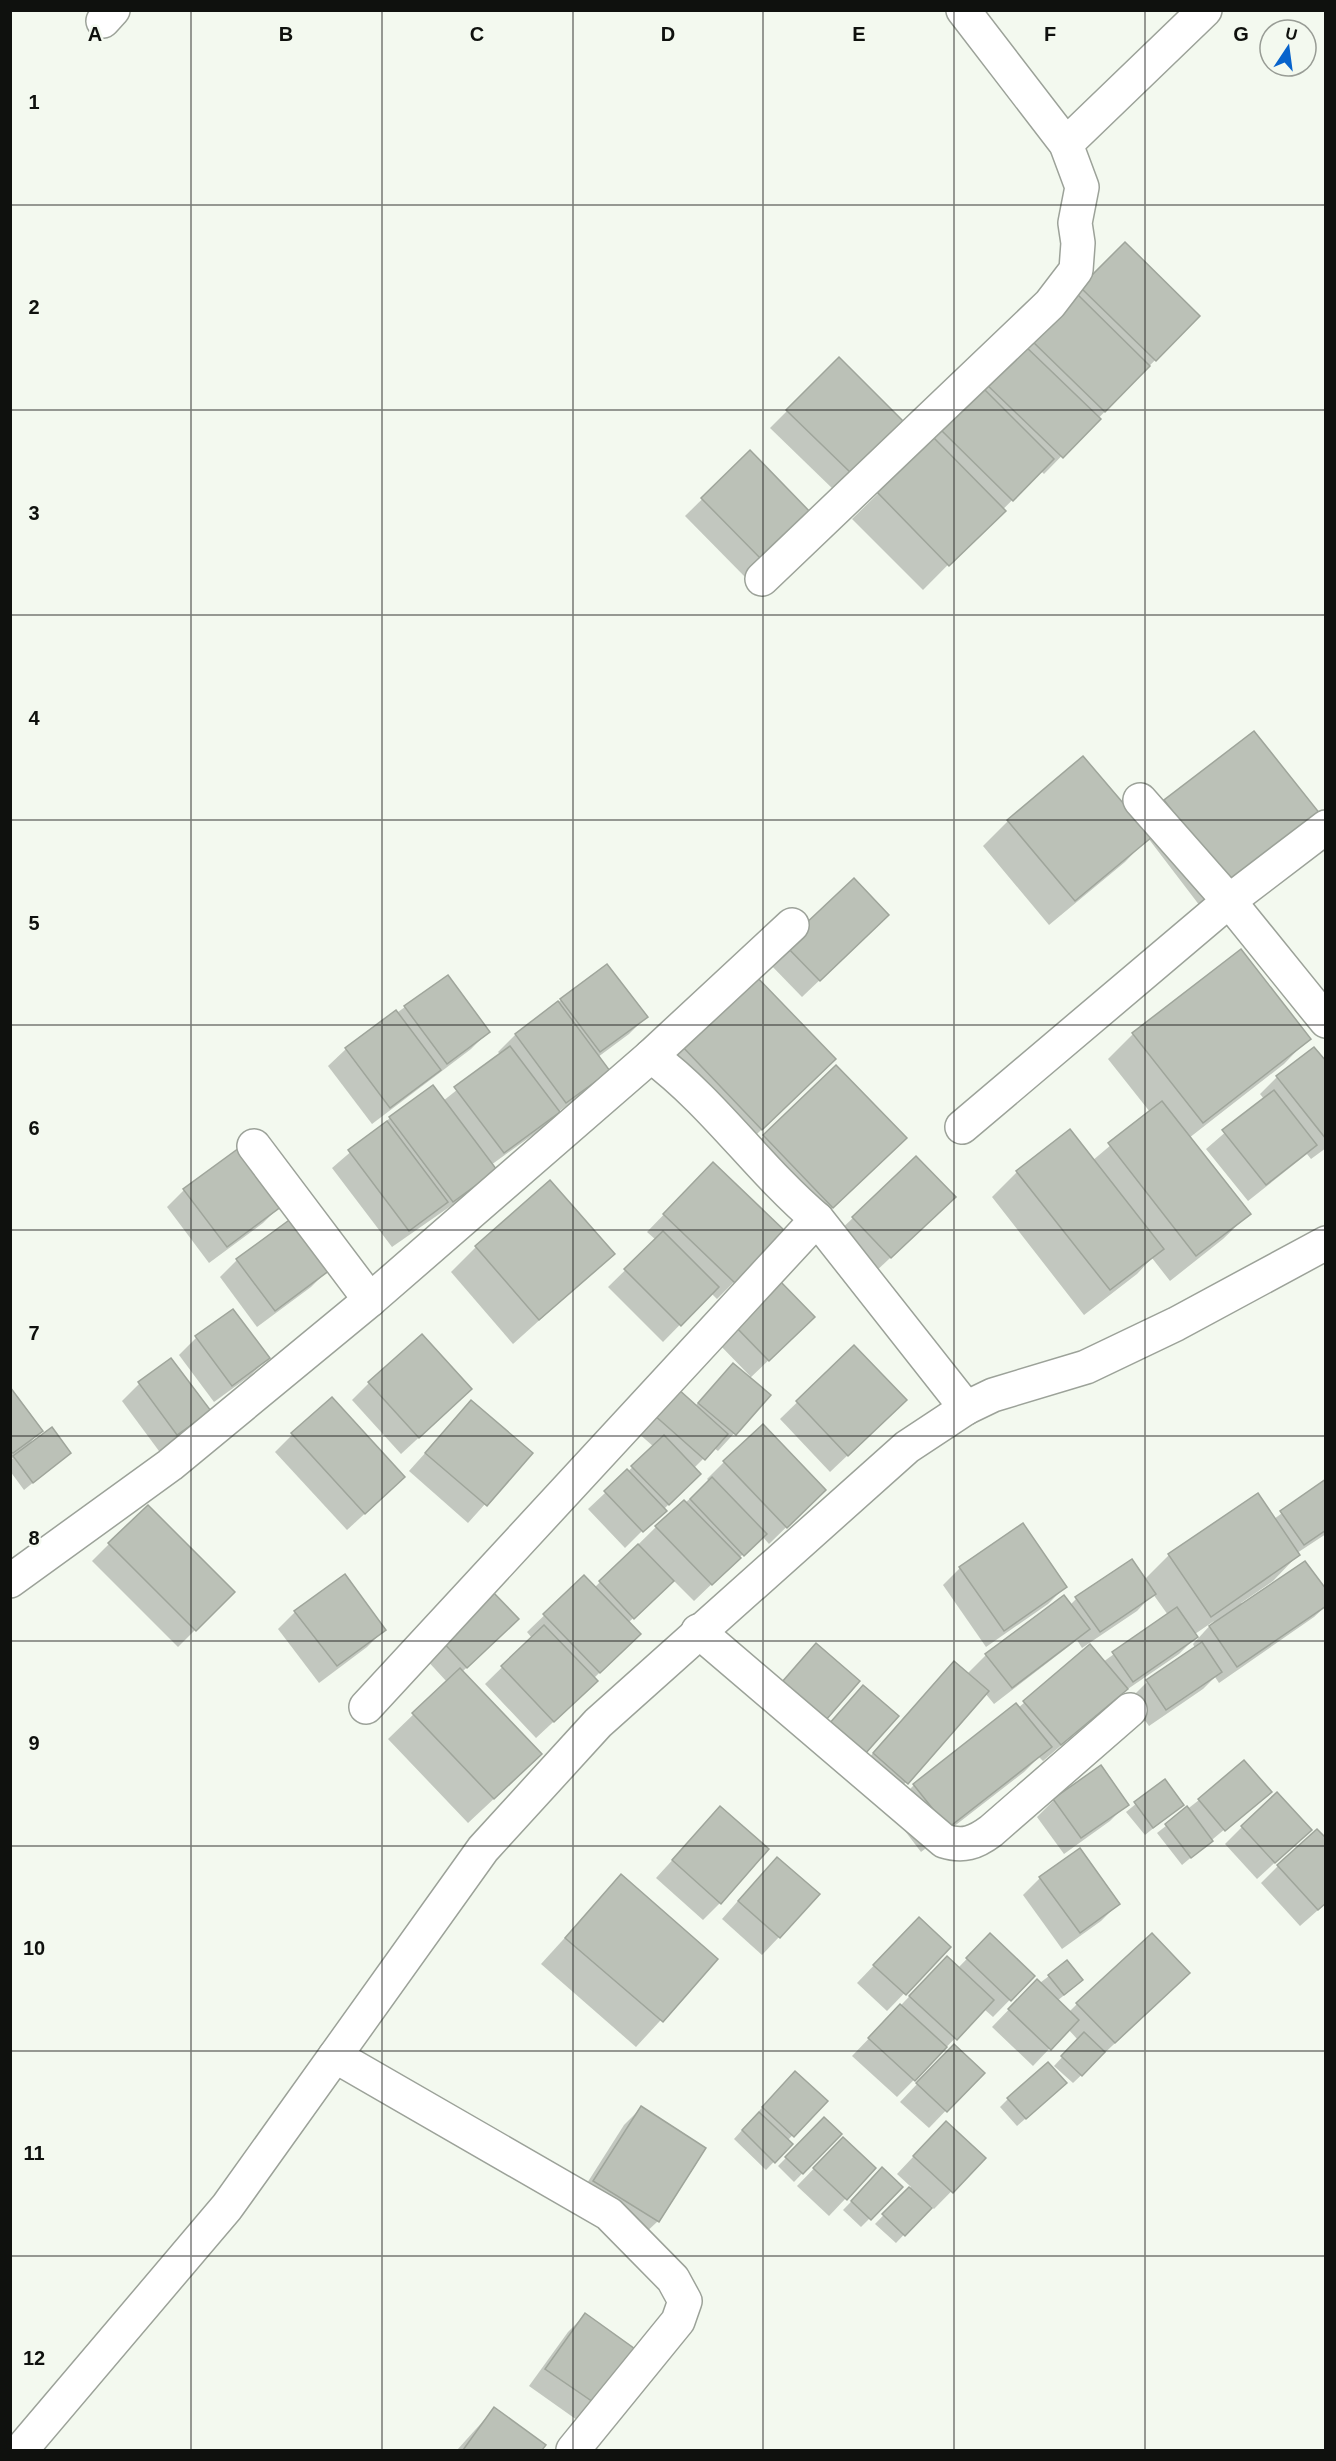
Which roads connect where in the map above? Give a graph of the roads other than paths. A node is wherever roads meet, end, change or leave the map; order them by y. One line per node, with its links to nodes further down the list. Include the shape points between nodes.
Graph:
1 (963, 10): 3 (street)
2 (1205, 10): 3 (street)
3 (1066, 144): 4 (street, via 1082,187 1075,223 1079,259 1070,281)
4 (762, 579)
5 (1140, 800): 7 (street)
6 (1326, 826): 7 (street)
7 (1229, 901): 9 (street); 11 (street)
8 (792, 925): 10 (street)
9 (1326, 1021)
10 (651, 1056): 13 (street, via 687,1086); 15 (street)
11 (962, 1127)
12 (254, 1146): 15 (street)
13 (817, 1219): 16 (street); 19 (street)
14 (1326, 1243): 16 (street, via 1086,1367 993,1395)
15 (370, 1300): 17 (street, via 170,1465)
16 (966, 1408): 18 (street, via 907,1447)
17 (10, 1581)
18 (698, 1631): 20 (street, via 944,1841 960,1846 992,1831); 21 (street, via 598,1723 483,1849)
19 (366, 1707)
20 (1130, 1710)
21 (335, 2056): 22 (street, via 227,2207); 23 (street, via 609,2214 674,2279 685,2301 678,2321)
22 (21, 2451)
23 (573, 2451)

